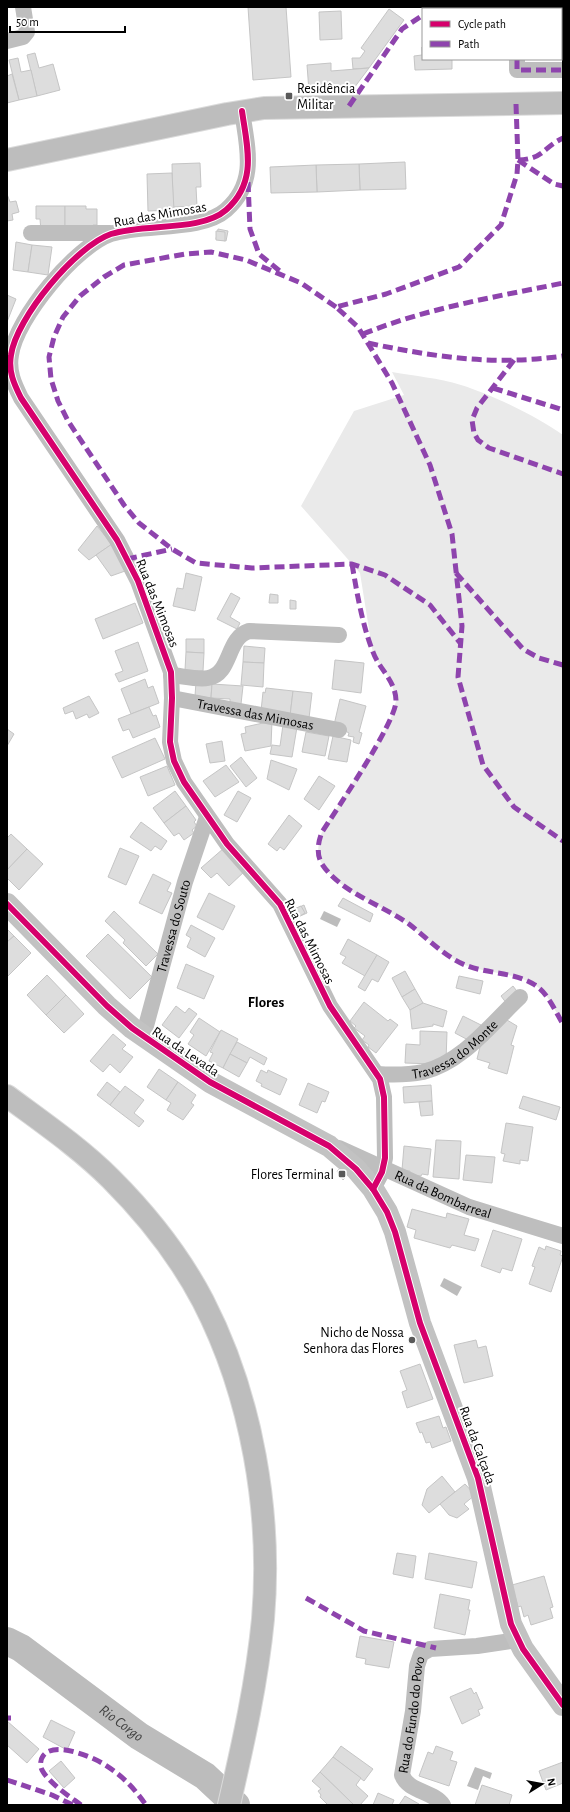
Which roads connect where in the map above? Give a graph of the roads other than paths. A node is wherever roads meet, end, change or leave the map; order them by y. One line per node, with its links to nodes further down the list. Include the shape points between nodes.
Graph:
1 (23, 7): 2 (street, via 27,32 23,37)
2 (7, 41)
3 (517, 60): 4 (street, via 517,70)
4 (563, 70)
5 (563, 103): 6 (main road, via 285,106)
6 (242, 111): 7 (main road); 9 (street, Rua das Mimosas, via 249,160 247,174 242,189 226,210 204,221)
7 (7, 160)
8 (32, 233): 9 (street)
9 (114, 233): 11 (street, Rua das Mimosas, via 98,240 81,253 36,303 16,334 10,369 14,384 25,405 122,548 141,587)
10 (340, 635): 11 (street, via 249,631 235,642 223,668 216,675 206,678)
11 (171, 674): 12 (street, Rua das Mimosas)
12 (172, 698): 13 (street, Travessa das Mimosas); 14 (street, Rua das Mimosas, via 169,733 174,761 184,782)
13 (339, 730)
14 (207, 817): 17 (street, Travessa do Souto, via 185,882); 18 (street, Rua das Mimosas, via 227,844 280,904 330,1006)
15 (7, 904): 17 (street, Rua da Levada, via 113,1012)
16 (520, 997): 18 (street, Travessa do Monte, via 460,1054 443,1064 415,1073)
17 (143, 1037): 21 (street, Rua da Levada, via 215,1085)
18 (377, 1074): 22 (street, Rua das Mimosas, via 384,1097 386,1152)
19 (7, 1096): 25 (main road, via 71,1144 110,1178 145,1216 203,1301 223,1346 249,1431 259,1483)
20 (7, 1112): 25 (main road, via 75,1163 115,1201 174,1278 204,1337 236,1423)
21 (305, 1133): 22 (street, Rua da Bombarreal); 23 (street, Rua da Levada, via 329,1146)
22 (383, 1168): 23 (street, Rua das Mimosas); 24 (street, Rua da Bombarreal, via 469,1206)
23 (373, 1189): 26 (street, Rua da Calçada, via 395,1232 423,1332 478,1478 503,1596)
24 (563, 1236)
25 (257, 1529): 28 (main road, via 246,1656 237,1716); 29 (main road, via 264,1594 260,1641 246,1729)
26 (517, 1640): 27 (street, Rua da Calçada); 30 (street, Rua do Fundo do Povo, via 430,1649 425,1650 420,1656 402,1775 408,1783 439,1800)
27 (563, 1704)
28 (217, 1805)
29 (229, 1805)
30 (443, 1805)

